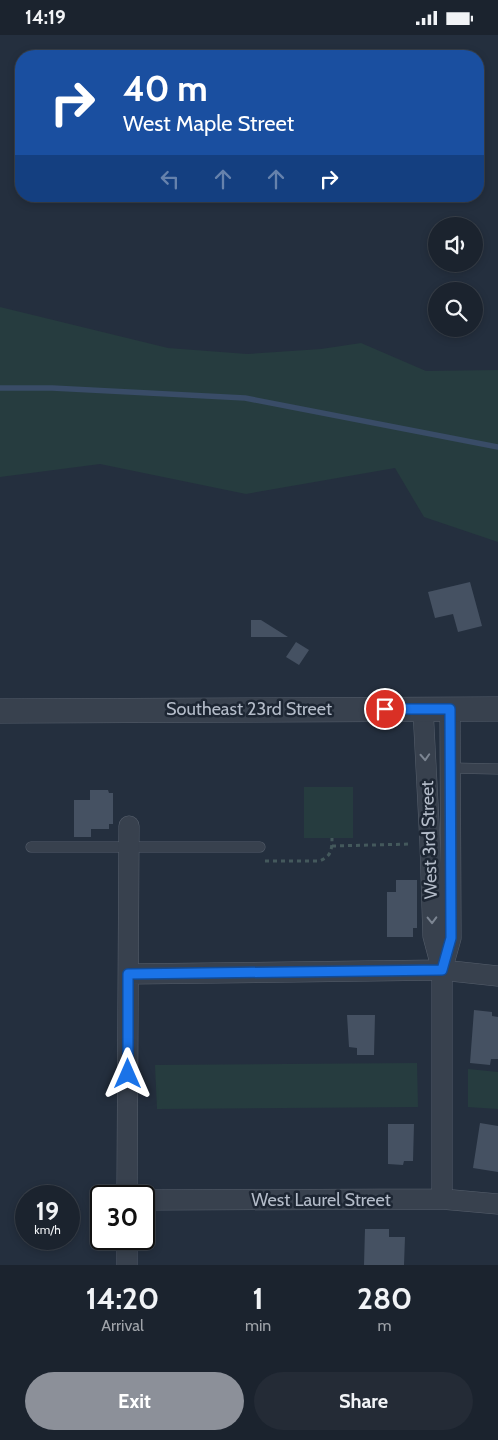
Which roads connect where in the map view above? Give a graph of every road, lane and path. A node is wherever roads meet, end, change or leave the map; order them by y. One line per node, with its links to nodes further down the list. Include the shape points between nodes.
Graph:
1 (423, 709): 2 (street, Southeast 23rd Street); 4 (street, Southeast 23rd Street); 8 (street, West 3rd Street, one-way to 8)
2 (450, 709): 3 (street, Southeast 23rd Street); 5 (street, West 3rd Street)
3 (498, 709)
4 (0, 711)
5 (450, 768): 6 (lane); 13 (street, West 3rd Street, via 451,938)
6 (498, 769)
7 (129, 826): 11 (street)
8 (430, 843): 9 (path); 13 (street, West 3rd Street, one-way to 13, via 432,936)
9 (332, 846)
10 (31, 847): 11 (lane)
11 (129, 847): 12 (lane); 14 (street)
12 (260, 847)
13 (442, 970): 14 (street); 15 (street); 17 (street, West 3rd Street)
14 (128, 974): 16 (street)
15 (498, 976)
16 (127, 1185)
17 (442, 1199): 18 (street, West Laurel Street); 19 (street, West Laurel Street)
18 (155, 1200)
19 (498, 1204)
20 (127, 1250): 21 (street)
21 (127, 1265)

